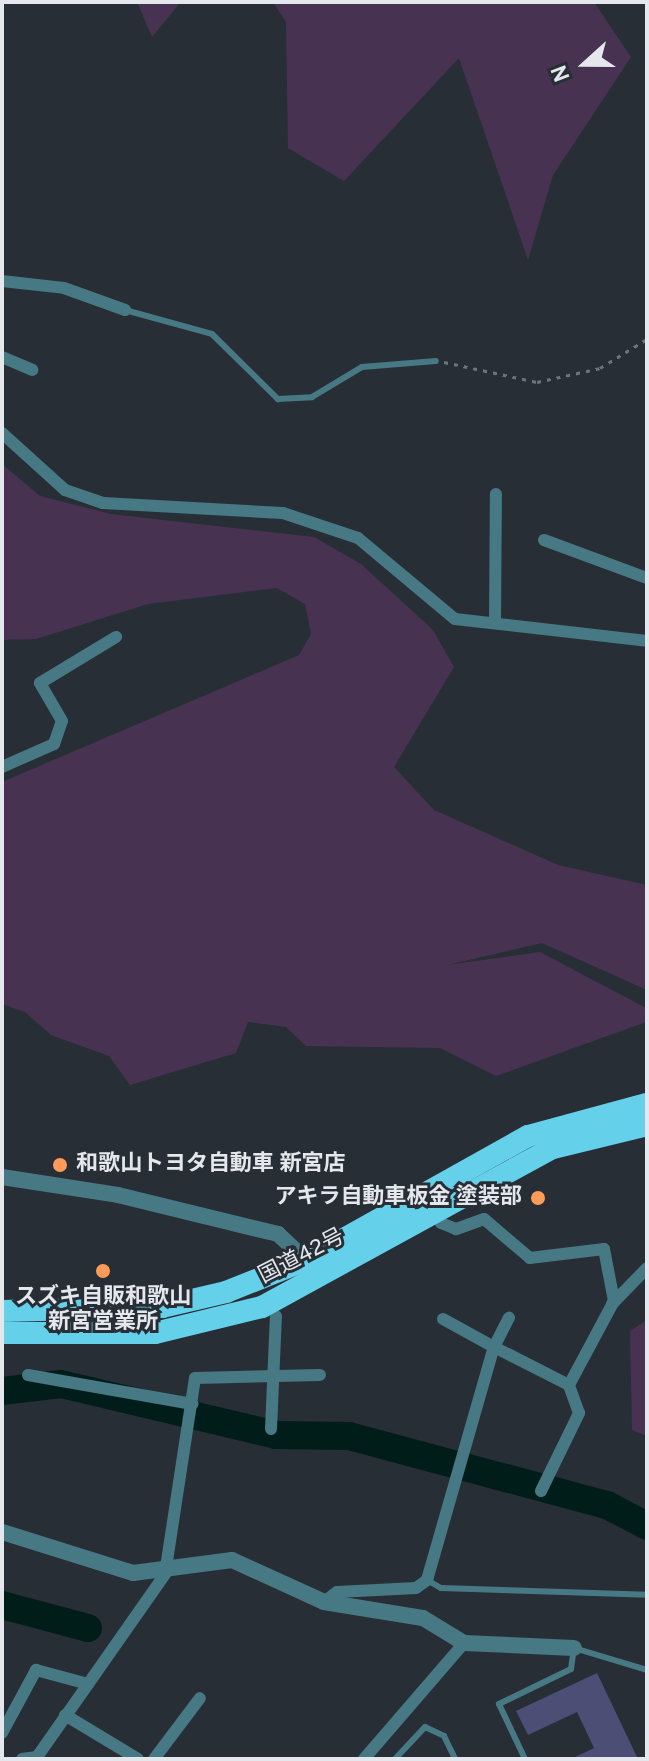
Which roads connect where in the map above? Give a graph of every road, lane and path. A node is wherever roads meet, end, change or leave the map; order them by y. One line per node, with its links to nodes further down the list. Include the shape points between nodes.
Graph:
1 (2, 281): 2 (street, via 64,288)
2 (125, 310): 5 (lane, via 212,334 278,399 312,397 362,367)
3 (647, 339): 5 (path, via 600,368 537,382)
4 (2, 357): 6 (street)
5 (436, 361)
6 (32, 370)
7 (2, 433): 11 (street, via 65,490 103,503 283,513 358,538 455,619)
8 (496, 494): 11 (street)
9 (544, 540): 10 (street)
10 (647, 578)
11 (495, 622): 13 (street)
12 (116, 637): 14 (street, via 40,683 62,721 54,744)
13 (647, 641)
14 (2, 767)
15 (647, 1104): 18 (highway, 国道42号, via 528,1136)
16 (647, 1125): 18 (highway, 国道42号, via 553,1148)
17 (2, 1177): 19 (street, via 118,1195 278,1234)
18 (430, 1204): 19 (highway, 国道42号); 21 (highway, 国道42号); 22 (street, via 456,1229 484,1219 530,1258 604,1249)
19 (306, 1260): 21 (street); 23 (highway, 国道42号, via 226,1292 162,1307)
20 (647, 1268): 22 (street)
21 (324, 1279): 27 (highway, 国道42号, via 202,1326)
22 (612, 1304): 32 (street)
23 (2, 1311)
24 (276, 1316): 31 (street)
25 (509, 1318): 28 (street)
26 (443, 1319): 28 (street)
27 (2, 1333)
28 (494, 1347): 32 (street); 38 (street)
29 (28, 1375): 33 (street)
30 (320, 1375): 31 (street)
31 (278, 1376): 33 (street, via 195,1378); 34 (street)
32 (569, 1385): 35 (street, via 579,1413)
33 (192, 1404): 37 (street)
34 (271, 1429)
35 (541, 1491)
36 (2, 1532): 37 (street, via 133,1573)
37 (165, 1574): 40 (street, via 232,1560); 44 (street)
38 (427, 1580): 39 (lane, via 441,1588); 40 (street, via 416,1588 337,1592)
39 (647, 1595)
40 (324, 1602): 41 (street, via 400,1611)
41 (464, 1643): 42 (street); 48 (street)
42 (574, 1648): 43 (lane); 54 (lane, via 571,1669 499,1704)
43 (647, 1670)
44 (88, 1684): 46 (street); 47 (street, via 36,1670)
45 (200, 1698): 51 (street)
46 (65, 1715): 49 (street, via 37,1757); 50 (street)
47 (2, 1733)
48 (366, 1758)
49 (22, 1759)
50 (138, 1759)
51 (154, 1759)
52 (395, 1759): 53 (lane, via 425,1727 444,1736)
53 (455, 1759)
54 (525, 1759)

